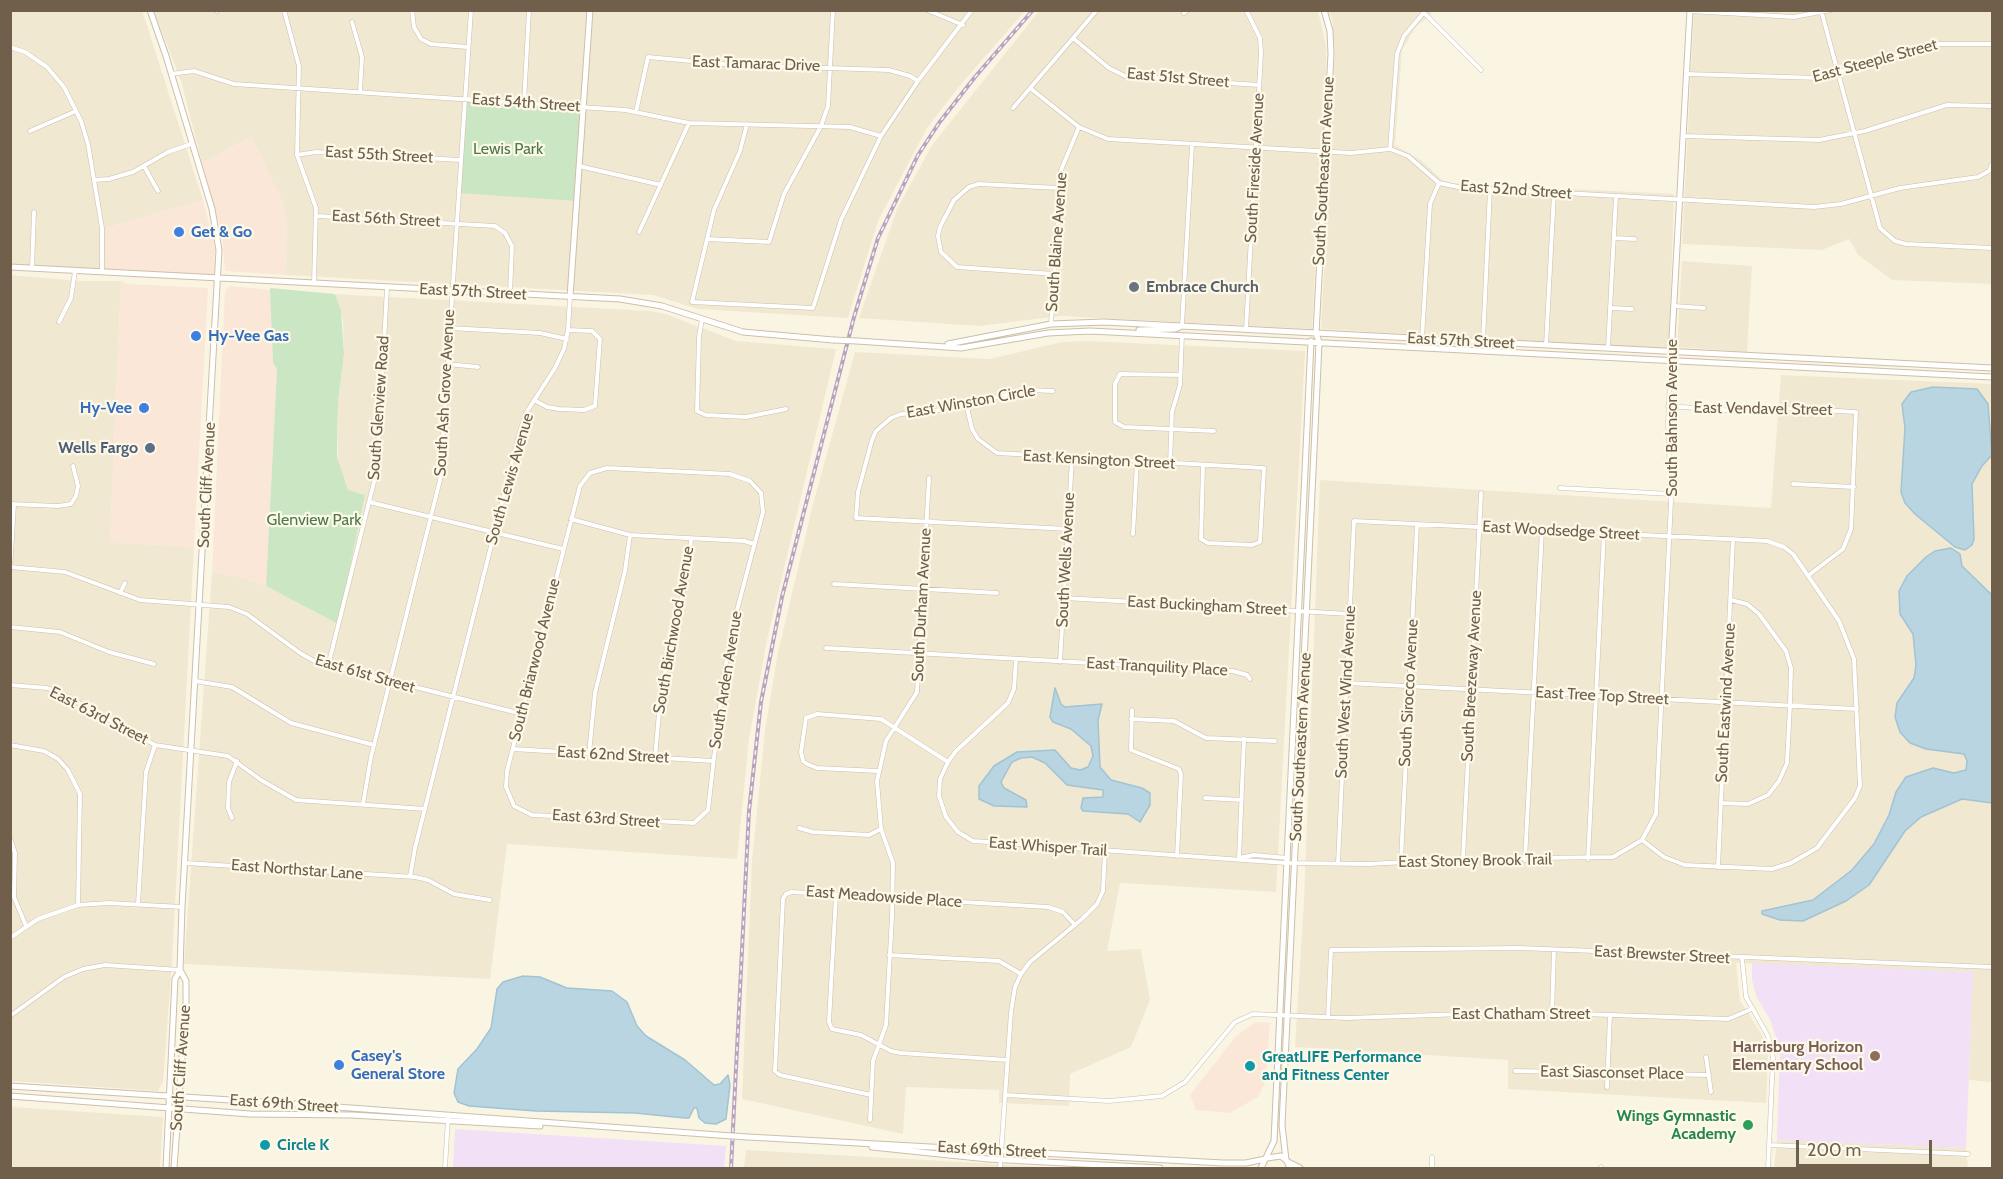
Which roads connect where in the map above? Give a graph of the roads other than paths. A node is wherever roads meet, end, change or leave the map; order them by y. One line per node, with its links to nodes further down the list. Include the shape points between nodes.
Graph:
1 (150, 10): 25 (main road, South Cliff Avenue)
2 (284, 10): 30 (street, via 299,66)
3 (412, 10): 21 (street, via 414,27 421,39 431,44)
4 (471, 10): 21 (street, South Ash Grove Avenue)
5 (529, 10): 34 (street)
6 (590, 10): 36 (main road, South Lewis Avenue)
7 (833, 10): 23 (street)
8 (927, 10): 18 (street)
9 (972, 10): 18 (street)
10 (1097, 10): 19 (street)
11 (1246, 10): 29 (street, South Fireside Avenue, via 1260,38)
12 (1324, 10): 52 (main road, South Southeastern Avenue, via 1331,42)
13 (1831, 10): 16 (street)
14 (1424, 11): 24 (street); 51 (street, via 1404,36 1397,54)
15 (1690, 11): 16 (street, via 1794,17); 26 (main road, South Bahnson Avenue)
16 (1821, 12): 27 (street)
17 (352, 22): 32 (street, via 362,57)
18 (963, 25): 28 (street)
19 (1073, 38): 29 (street, East 51st Street, via 1108,68 1125,76); 31 (street)
20 (1992, 44): 27 (street, East Steeple Street, via 1934,44)
21 (468, 47): 33 (street, South Ash Grove Avenue)
22 (10, 48): 38 (street, via 25,52 47,67 64,87)
23 (830, 68): 28 (street, East Tamarac Drive, via 899,71); 39 (street, East Tamarac Drive, via 693,63 648,57); 42 (street, via 828,106)
24 (1481, 70)
25 (171, 74): 30 (street, East 54th Street, via 194,71 234,84); 48 (main road, South Cliff Avenue)
26 (1686, 74): 27 (street, East Steeple Street, via 1802,79); 47 (main road, South Bahnson Avenue)
27 (1838, 74): 45 (street)
28 (918, 81): 46 (street)
29 (1259, 84): 50 (street, South Fireside Avenue)
30 (298, 88): 32 (street, East 54th Street); 53 (street)
31 (1030, 88): 37 (street); 43 (street)
32 (360, 91): 33 (street, East 54th Street)
33 (464, 99): 34 (street, East 54th Street); 54 (street, South Ash Grove Avenue)
34 (524, 103): 36 (street, East 54th Street)
35 (1992, 106): 45 (street, via 1947,105)
36 (583, 108): 39 (street, East 54th Street); 57 (main road, South Lewis Avenue)
37 (1013, 108)
38 (76, 111): 44 (street); 58 (street, via 88,144)
39 (636, 111): 40 (street, East 54th Street)
40 (689, 123): 41 (street, East 54th Street); 60 (street)
41 (747, 124): 42 (street, East 54th Street); 73 (street)
42 (821, 126): 46 (street, East 54th Street, via 858,128); 73 (street, via 784,194 769,242)
43 (1079, 128): 49 (street, via 1120,141); 61 (street, South Blaine Avenue, via 1063,162)
44 (30, 131)
45 (1854, 134): 47 (street, via 1797,141); 66 (street)
46 (881, 136): 73 (street, via 841,220 813,308 693,302)
47 (1683, 136): 67 (main road, South Bahnson Avenue)
48 (191, 144): 56 (street); 81 (main road, South Cliff Avenue, via 216,224)
49 (1192, 145): 50 (street); 94 (street)
50 (1256, 148): 52 (street); 97 (street, South Fireside Avenue)
51 (1390, 149): 52 (street); 59 (street, East 52nd Street, via 1408,156)
52 (1325, 152): 99 (main road, South Southeastern Avenue)
53 (297, 155): 54 (street, East 55th Street, via 322,152); 69 (street)
54 (461, 160): 70 (street, South Ash Grove Avenue)
55 (1992, 164): 66 (street, East 52nd Street, via 1989,171 1978,177)
56 (144, 166): 58 (street, via 119,177); 63 (street)
57 (579, 166): 60 (street); 86 (main road, South Lewis Avenue)
58 (94, 180): 79 (street, via 103,233)
59 (1440, 183): 62 (street, East 52nd Street); 102 (street, via 1430,204)
60 (661, 185): 71 (street)
61 (1059, 188): 80 (street, South Blaine Avenue); 80 (street, via 979,184 969,187 954,200 938,236 941,252 957,267)
62 (1491, 189): 64 (street, East 52nd Street); 105 (street)
63 (158, 191)
64 (1554, 192): 65 (street, East 52nd Street); 107 (street)
65 (1616, 196): 67 (street, East 52nd Street); 72 (street)
66 (1870, 196): 67 (street, East 52nd Street, via 1814,207); 75 (street, via 1880,228 1894,241)
67 (1680, 199): 87 (main road, South Bahnson Avenue)
68 (34, 212): 77 (street)
69 (317, 216): 70 (street, East 56th Street); 82 (street)
70 (456, 222): 84 (street, South Ash Grove Avenue); 85 (street, East 56th Street, via 488,224 505,233 512,246)
71 (639, 232)
72 (1614, 237): 74 (street); 88 (street)
73 (707, 239)
74 (1635, 239)
75 (1992, 248)
76 (10, 267): 77 (main road, East 57th Street)
77 (32, 268): 78 (main road, East 57th Street)
78 (75, 271): 79 (main road, East 57th Street); 92 (street, via 71,298)
79 (102, 272): 81 (main road, East 57th Street)
80 (1054, 274): 93 (street, South Blaine Avenue)
81 (219, 279): 82 (main road, East 57th Street); 162 (main road, South Cliff Avenue)
82 (314, 284): 83 (main road, East 57th Street)
83 (387, 288): 84 (main road, East 57th Street); 134 (street, South Glenview Road, via 378,460)
84 (451, 291): 85 (main road, East 57th Street); 95 (street, South Ash Grove Avenue)
85 (510, 294): 86 (main road, East 57th Street)
86 (570, 297): 91 (main road, East 57th Street, via 635,301); 96 (street, South Lewis Avenue)
87 (1674, 306): 89 (street); 109 (main road, South Bahnson Avenue)
88 (1610, 308): 90 (street); 108 (street)
89 (1704, 308)
90 (1632, 309)
91 (702, 319): 106 (main road, East 57th Street, bridge, via 758,334); 120 (street, via 697,411 746,417)
92 (59, 322)
93 (1051, 324): 94 (main road, East 57th Street); 106 (main road, East 57th Street)
94 (1182, 326): 97 (main road, East 57th Street); 98 (main road)
95 (449, 328): 101 (street, via 540,333); 111 (street, South Ash Grove Avenue)
96 (568, 330): 101 (street, South Lewis Avenue); 117 (street, via 592,331 600,339 595,406 584,410 559,409)
97 (1246, 330): 99 (main road, East 57th Street)
98 (1123, 332): 100 (main road, East 57th Street); 106 (main road, East 57th Street, via 1069,331 972,347)
99 (1316, 333): 102 (main road, East 57th Street); 103 (main road, South Southeastern Avenue); 104 (main road, South Southeastern Avenue)
100 (1182, 335): 103 (main road, East 57th Street); 114 (street)
101 (567, 339): 117 (street, South Lewis Avenue, via 555,368)
102 (1422, 339): 105 (main road, East 57th Street)
103 (1311, 342): 104 (main road, East 57th Street); 163 (main road, South Southeastern Avenue)
104 (1319, 342): 110 (main road, East 57th Street); 164 (main road, South Southeastern Avenue)
105 (1483, 343): 107 (main road, East 57th Street)
106 (931, 345)
107 (1546, 346): 108 (main road, East 57th Street)
108 (1608, 349): 109 (main road, East 57th Street)
109 (1671, 353): 110 (main road, South Bahnson Avenue); 113 (main road, East 57th Street)
110 (1671, 361): 115 (main road, East 57th Street); 119 (street, South Bahnson Avenue)
111 (447, 364): 112 (street); 136 (street, South Ash Grove Avenue, via 440,480)
112 (478, 367)
113 (1992, 368)
114 (1180, 375): 121 (street); 121 (street, via 1123,372 1115,384 1116,423)
115 (1992, 377)
116 (1053, 391): 118 (street, East Winston Circle, via 1029,390)
117 (534, 400): 144 (street, South Lewis Avenue, via 519,435)
118 (966, 403): 123 (street, East Kensington Street, via 972,429 986,447 1008,455); 139 (street, East Winston Circle, via 901,414 883,423 872,440 858,492 856,518)
119 (1668, 406): 130 (street, East Vendavel Street, via 1857,412); 133 (street, South Bahnson Avenue)
120 (786, 409)
121 (1171, 429): 122 (street); 125 (street)
122 (1214, 430)
123 (1072, 459): 124 (street, East Kensington Street); 142 (street, South Wells Avenue)
124 (1137, 462): 125 (street, East Kensington Street); 146 (street)
125 (1170, 463): 126 (street, East Kensington Street)
126 (1203, 465): 126 (street, East Kensington Street, via 1264,468 1261,539 1252,545 1208,543 1200,535)
127 (73, 466): 135 (street, via 78,486 71,504)
128 (929, 478): 139 (street, South Durham Avenue)
129 (1793, 484): 130 (street)
130 (1854, 487): 154 (street, via 1851,529 1843,549)
131 (1560, 488): 133 (street)
132 (1481, 493): 141 (street, South Breezeway Avenue)
133 (1671, 494): 148 (street, South Bahnson Avenue)
134 (369, 502): 136 (street); 172 (street, South Glenview Road)
135 (12, 504): 153 (street)
136 (432, 517): 144 (street); 175 (street, South Ash Grove Avenue)
137 (571, 519): 147 (street); 151 (street, South Arden Avenue, via 580,486 598,469 730,474 750,480 761,493 763,512); 152 (street, South Briarwood Avenue)
138 (1354, 521): 140 (street, East Woodsedge Street); 165 (street, South West Wind Avenue)
139 (926, 522): 142 (street); 157 (street, South Durham Avenue)
140 (1417, 524): 141 (street, East Woodsedge Street); 178 (street, South Sirocco Avenue)
141 (1480, 527): 143 (street, East Woodsedge Street); 179 (street, South Breezeway Avenue)
142 (1068, 529): 160 (street, South Wells Avenue)
143 (1542, 530): 145 (street, East Woodsedge Street); 180 (street)
144 (495, 532): 152 (street); 182 (street, South Lewis Avenue)
145 (1605, 533): 148 (street, East Woodsedge Street); 181 (street)
146 (1133, 534)
147 (630, 535): 149 (street); 198 (street, via 595,693)
148 (1670, 536): 150 (street, East Woodsedge Street); 183 (street, South Bahnson Avenue)
149 (691, 538): 151 (street); 199 (street, South Birchwood Avenue, via 688,569 661,690)
150 (1733, 539): 154 (street, East Woodsedge Street, via 1767,541 1790,551); 161 (street, South Eastwind Avenue)
151 (754, 544): 201 (street, South Arden Avenue, via 732,629)
152 (563, 549): 188 (street, South Briarwood Avenue)
153 (11, 568): 158 (street, East 61st Street, via 65,572)
154 (1809, 575): 186 (street, via 1847,636 1855,669)
155 (125, 583): 158 (street)
156 (834, 584): 157 (street)
157 (923, 589): 159 (street); 168 (street, South Durham Avenue)
158 (120, 593): 162 (street, East 61st Street, via 150,601)
159 (997, 593)
160 (1064, 598): 163 (street, East Buckingham Street); 170 (street, South Wells Avenue)
161 (1731, 600): 184 (street, South Eastwind Avenue); 185 (street, via 1742,602 1759,614 1786,651 1791,668)
162 (200, 604): 172 (street, East 61st Street, via 229,607 247,614 300,653); 174 (main road, South Cliff Avenue)
163 (1298, 611): 164 (street, East Buckingham Street); 222 (main road, South Southeastern Avenue)
164 (1307, 612): 165 (street, East Buckingham Street); 224 (main road, South Southeastern Avenue)
165 (1350, 614): 176 (street, South West Wind Avenue)
166 (10, 627): 171 (street, via 60,632 109,652)
167 (826, 648): 168 (street, East Tranquility Place)
168 (919, 654): 169 (street, East Tranquility Place); 190 (street, South Durham Avenue, via 916,692)
169 (1016, 660): 170 (street, East Tranquility Place); 202 (street, East Whisper Trail, via 1014,689 1008,703)
170 (1060, 662): 173 (street, East Tranquility Place, via 1233,671)
171 (154, 664)
172 (328, 666): 175 (street, East 61st Street)
173 (1250, 679)
174 (194, 681): 195 (street, via 232,687 291,723); 197 (main road, South Cliff Avenue)
175 (390, 682): 182 (street, East 61st Street); 195 (street, South Ash Grove Avenue)
176 (1347, 683): 178 (street, East Tree Top Street); 227 (street, South West Wind Avenue)
177 (10, 685): 194 (street, East 63rd Street, via 47,688 63,694)
178 (1410, 686): 179 (street, East Tree Top Street); 225 (street, South Sirocco Avenue)
179 (1472, 689): 180 (street, East Tree Top Street); 220 (street, South Breezeway Avenue)
180 (1534, 692): 181 (street, East Tree Top Street); 223 (street)
181 (1597, 695): 183 (street, East Tree Top Street); 221 (street)
182 (453, 698): 188 (street, East 61st Street); 209 (street, South Lewis Avenue)
183 (1662, 699): 184 (street, East Tree Top Street); 212 (street, South Bahnson Avenue, via 1656,814)
184 (1726, 702): 185 (street, East Tree Top Street); 207 (street, South Eastwind Avenue)
185 (1790, 705): 186 (street, East Tree Top Street); 207 (street, via 1787,763 1779,781 1768,795 1748,804)
186 (1857, 709): 228 (street, via 1860,786 1824,842 1809,854 1772,868)
187 (1132, 711): 189 (street)
188 (522, 714): 196 (street, South Briarwood Avenue)
189 (1131, 719): 191 (street, via 1174,721 1206,738); 218 (street, via 1133,752 1179,769 1181,774)
190 (896, 726): 202 (street); 203 (street, South Durham Avenue, via 883,750); 203 (street, via 874,717 817,714 804,722 802,761 817,768)
191 (1244, 739): 192 (street); 205 (street)
192 (1275, 741)
193 (10, 745): 234 (street, via 45,751 58,759 75,782 81,807)
194 (155, 745): 197 (street, East 63rd Street); 233 (street, via 146,772)
195 (374, 745): 208 (street, South Ash Grove Avenue)
196 (513, 749): 198 (street, East 62nd Street); 206 (street, South Briarwood Avenue, via 506,783)
197 (190, 750): 200 (street, East 63rd Street, via 216,752); 226 (main road, South Cliff Avenue)
198 (589, 754): 199 (street, East 62nd Street)
199 (655, 758): 201 (street, East 62nd Street)
200 (237, 761): 208 (street, East 63rd Street, via 296,800); 211 (street, via 229,782 228,808)
201 (713, 761): 210 (street, South Arden Avenue)
202 (948, 762): 217 (street, East Whisper Trail, via 939,784 940,801 949,823 963,836 984,843)
203 (878, 771): 214 (street, South Durham Avenue, via 876,798)
204 (1204, 798): 205 (street)
205 (1242, 800): 219 (street)
206 (510, 801): 210 (street, East 63rd Street, via 531,815 688,824)
207 (1721, 803): 228 (street, South Eastwind Avenue)
208 (363, 804): 209 (street, East 63rd Street)
209 (425, 809): 229 (street, South Lewis Avenue)
210 (704, 817)
211 (232, 818)
212 (1651, 825): 216 (street, East Stoney Brook Trail)
213 (799, 828): 214 (street, via 869,835)
214 (882, 829): 231 (street, South Durham Avenue, via 893,863)
215 (10, 838): 237 (street, via 15,853 14,897)
216 (1642, 840): 221 (street, East Stoney Brook Trail, via 1613,857); 228 (street, via 1664,857 1685,865)
217 (1106, 851): 218 (street, East Whisper Trail); 236 (street, via 1100,897)
218 (1177, 856): 219 (street, East Whisper Trail)
219 (1239, 858): 222 (street, East Whisper Trail, via 1254,855)
220 (1463, 859): 223 (street, East Stoney Brook Trail); 225 (street, East Stoney Brook Trail)
221 (1588, 859): 223 (street, East Stoney Brook Trail)
222 (1286, 860): 224 (street, East Whisper Trail); 247 (main road, South Southeastern Avenue)
223 (1525, 860)
224 (1296, 861): 227 (street, East Stoney Brook Trail); 250 (main road, South Southeastern Avenue)
225 (1401, 861): 227 (street, East Stoney Brook Trail)
226 (184, 863): 229 (street, East Northstar Lane); 235 (main road, South Cliff Avenue)
227 (1338, 863)
228 (1718, 867)
229 (410, 877): 232 (street, East Northstar Lane, via 428,880 454,894)
230 (836, 895): 231 (street, East Meadowside Place); 252 (street, via 830,1026); 261 (street, East Meadowside Place, via 792,892 784,897 775,1071)
231 (891, 898): 236 (street, East Meadowside Place, via 1054,908); 240 (street, South Durham Avenue)
232 (490, 900)
233 (138, 904): 234 (street); 235 (street)
234 (78, 905): 237 (street)
235 (182, 907): 243 (main road, South Cliff Avenue)
236 (1075, 925): 244 (street)
237 (27, 926): 238 (street)
238 (10, 938)
239 (1554, 950): 241 (street, East Brewster Street); 246 (street); 251 (street, East Brewster Street, via 1331,950)
240 (889, 955): 244 (street, via 999,962); 252 (street, South Durham Avenue, via 886,1025)
241 (1742, 958): 242 (street, East Brewster Street); 245 (street, via 1744,989)
242 (1992, 967)
243 (180, 970): 249 (street, via 105,965 83,969 64,977); 264 (main road, South Cliff Avenue, via 175,980); 265 (main road, South Cliff Avenue, via 186,991)
244 (1021, 974): 254 (street, via 1012,1002)
245 (1752, 1009): 248 (street, East Chatham Street, via 1728,1019); 273 (street, via 1768,1036 1773,1058)
246 (1552, 1013): 248 (street, East Chatham Street); 251 (street, East Chatham Street)
247 (1279, 1015): 250 (street, East Chatham Street); 262 (street, East Chatham Street, via 1240,1017 1185,1082 1162,1096 1109,1101); 277 (main road, South Southeastern Avenue, via 1275,1141)
248 (1610, 1015): 256 (street)
249 (10, 1016)
250 (1288, 1016): 251 (street, East Chatham Street); 279 (main road, South Southeastern Avenue, via 1282,1125)
251 (1328, 1017)
252 (880, 1045): 254 (street, via 901,1053); 261 (street, South Durham Avenue, via 873,1061)
253 (1706, 1057): 257 (street, East Siasconset Place)
254 (1008, 1060): 262 (street)
255 (1515, 1071): 256 (street, East Siasconset Place)
256 (1608, 1073): 257 (street, East Siasconset Place); 259 (street)
257 (1709, 1075): 260 (street, East Siasconset Place)
258 (10, 1086): 264 (main road, East 69th Street)
259 (1607, 1088)
260 (1711, 1092)
261 (871, 1095): 269 (street, South Durham Avenue)
262 (1006, 1095): 274 (street)
263 (10, 1096): 266 (main road, East 69th Street)
264 (170, 1096): 265 (main road, East 69th Street); 266 (main road, South Cliff Avenue)
265 (180, 1097): 267 (main road, South Cliff Avenue); 268 (main road, East 69th Street)
266 (169, 1108): 267 (main road, East 69th Street); 280 (main road, South Cliff Avenue)
267 (179, 1109): 270 (main road, East 69th Street); 281 (main road, South Cliff Avenue)
268 (449, 1115): 270 (street); 271 (main road, East 69th Street)
269 (870, 1120)
270 (448, 1122): 271 (main road, East 69th Street); 282 (street)
271 (557, 1125): 272 (main road, East 69th Street, bridge)
272 (826, 1142): 274 (main road, East 69th Street); 278 (main road, East 69th Street)
273 (1769, 1145): 275 (street); 289 (street)
274 (1002, 1150): 277 (main road, East 69th Street, via 1230,1164); 278 (street)
275 (1968, 1154)
276 (1432, 1157): 288 (street)
277 (1267, 1158): 279 (main road, East 69th Street, via 1277,1156); 285 (main road, South Southeastern Avenue)
278 (1001, 1160): 283 (street); 284 (main road, East 69th Street)
279 (1287, 1161): 286 (main road, South Southeastern Avenue); 287 (main road)
280 (166, 1168)
281 (174, 1168)
282 (446, 1168)
283 (1000, 1168)
284 (1160, 1168)
285 (1261, 1168)
286 (1290, 1168)
287 (1300, 1168)
288 (1432, 1168)
289 (1768, 1168)

